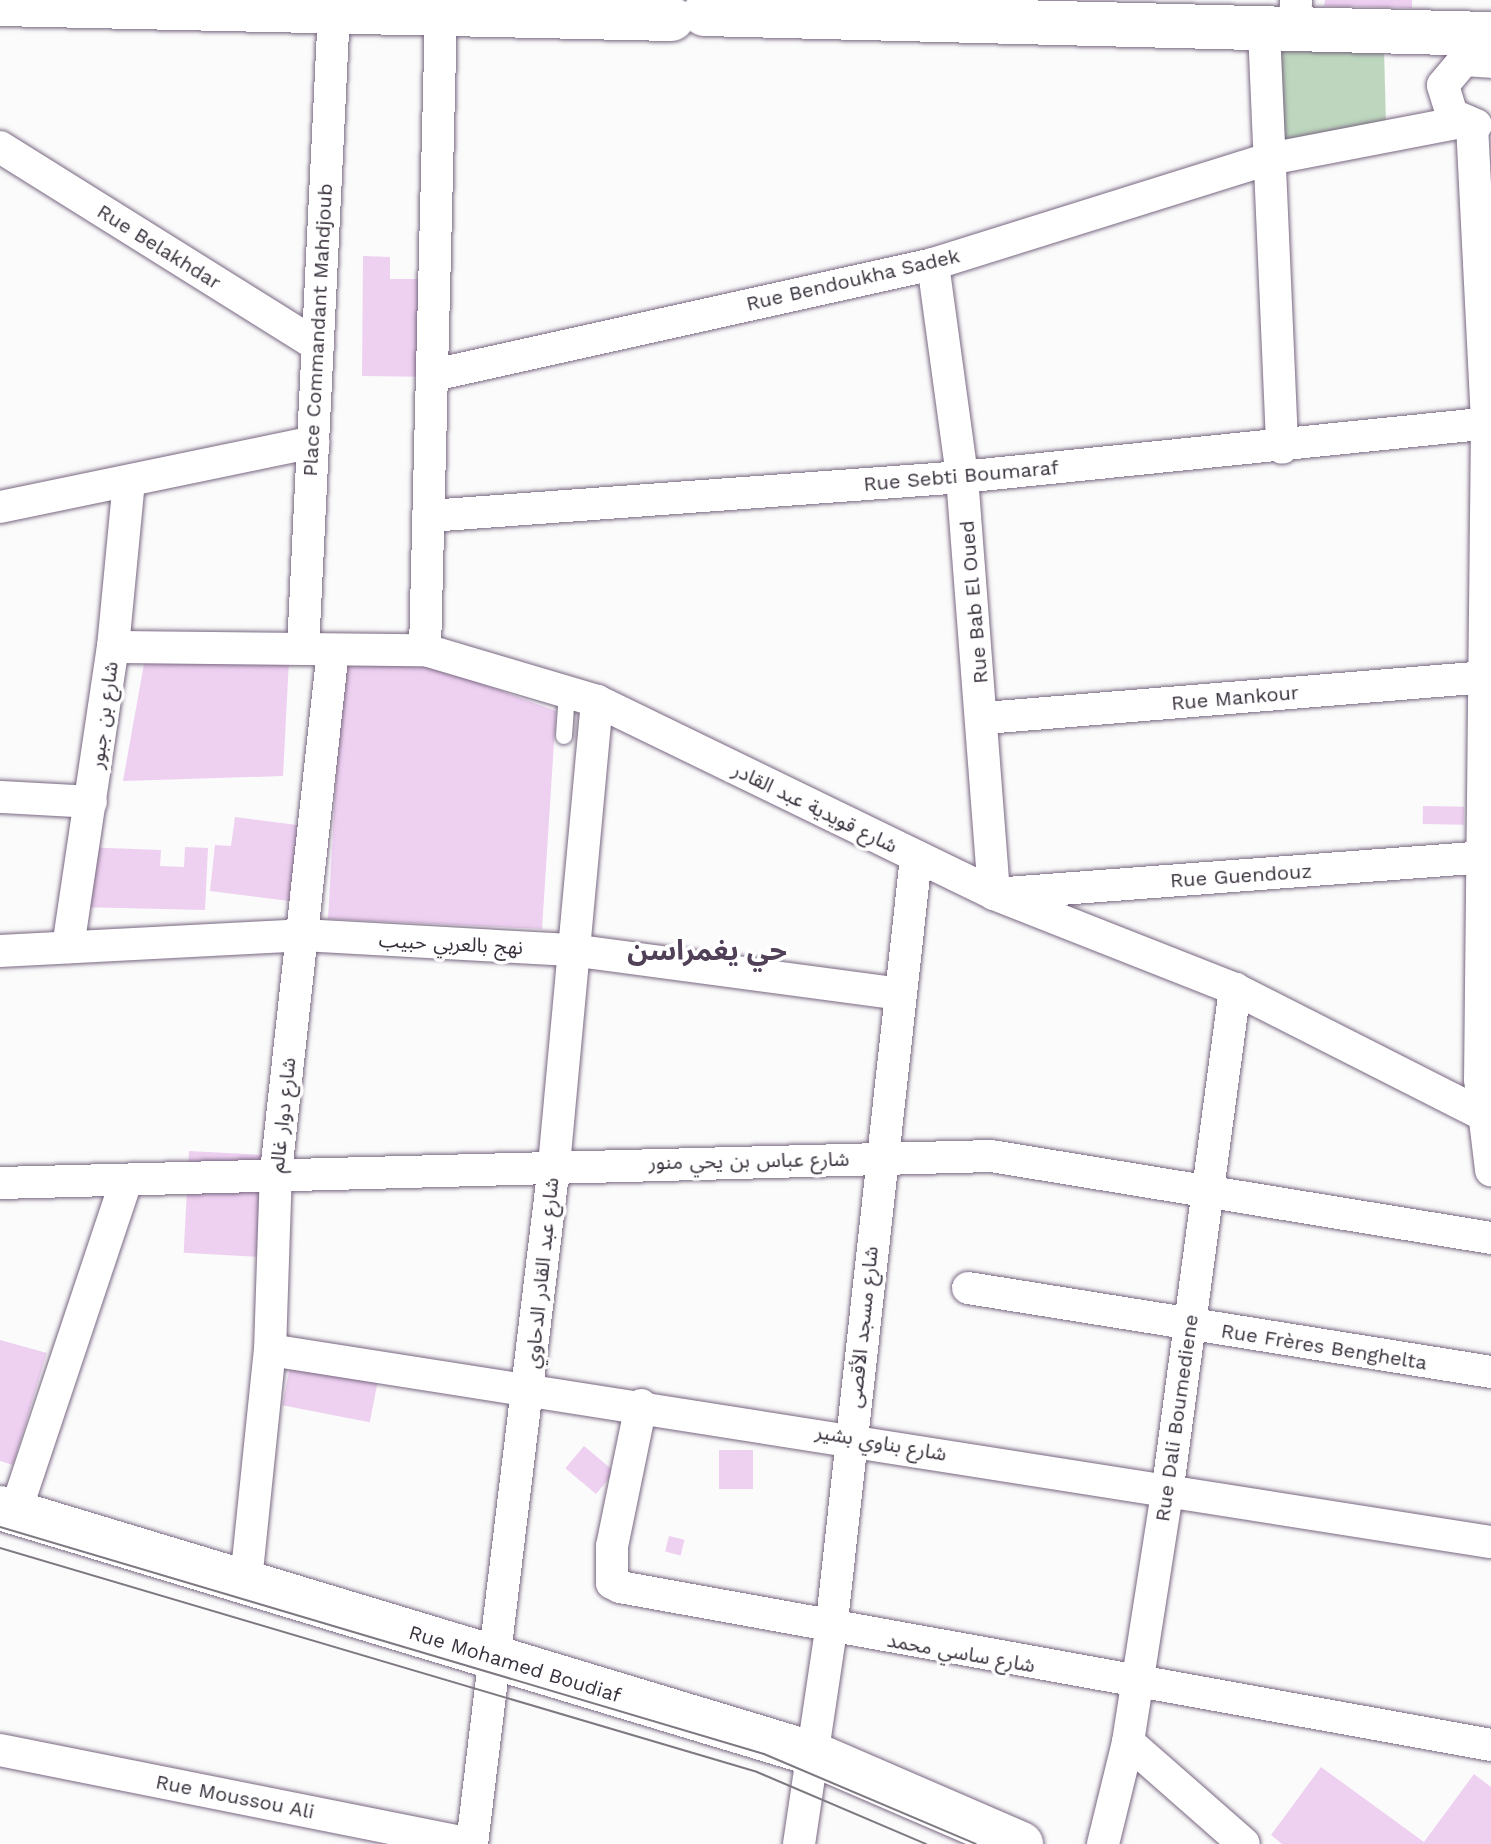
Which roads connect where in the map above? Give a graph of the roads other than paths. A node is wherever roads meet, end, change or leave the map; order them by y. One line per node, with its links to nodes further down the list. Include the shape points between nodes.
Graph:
1 (0, 4): 3 (main road)
2 (685, 8): 4 (main road); 5 (main road)
3 (334, 10): 4 (main road); 11 (street, Place Commandant Mahdjoub)
4 (441, 12): 12 (street)
5 (1285, 20): 6 (main road); 9 (street)
6 (1477, 39): 7 (street, via 1442,95)
7 (1474, 123): 9 (street, Rue Bendoukha Sadek); 13 (street)
8 (0, 147): 11 (street, Rue Belakhdar)
9 (1264, 160): 10 (street, Rue Bendoukha Sadek); 15 (street)
10 (933, 264): 12 (street, Rue Bendoukha Sadek); 16 (street, Rue Bab El Oued)
11 (318, 346): 14 (street, Place Commandant Mahdjoub)
12 (434, 375): 19 (street)
13 (1489, 423): 15 (street, Rue Sebti Boumaraf); 20 (street)
14 (313, 442): 17 (street); 22 (street, Place Commandant Mahdjoub)
15 (1282, 448): 16 (street, Rue Sebti Boumaraf)
16 (962, 477): 19 (street, Rue Sebti Boumaraf); 26 (street, Rue Bab El Oued)
17 (129, 482): 18 (street); 21 (street, شارع بن جبور)
18 (0, 507)
19 (429, 516): 23 (street)
20 (1489, 551): 24 (street)
21 (113, 647): 22 (street, شارع قويدية عبد القادر); 30 (street, شارع بن جبور)
22 (318, 649): 23 (street, شارع قويدية عبد القادر); 34 (street, شارع دوار غالم)
23 (425, 650): 25 (street, شارع قويدية عبد القادر)
24 (1486, 677): 26 (street, Rue Mankour); 27 (street)
25 (582, 696): 28 (lane); 31 (street, شارع قويدية عبد القادر); 36 (street, شارع عبد القادر الدحاوي)
26 (985, 718): 33 (street, Rue Bab El Oued)
27 (1488, 725): 32 (street)
28 (564, 736)
29 (0, 797): 30 (street)
30 (91, 802): 35 (street, شارع بن جبور)
31 (916, 857): 33 (street, شارع قويدية عبد القادر); 39 (street, شارع مسجد الأقصى)
32 (1488, 857): 33 (street, Rue Guendouz); 40 (street)
33 (994, 894): 38 (street, شارع قويدية عبد القادر)
34 (302, 935): 35 (street, نهج بالعربي حبيب); 36 (street, نهج بالعربي حبيب); 44 (street, شارع دوار غالم)
35 (68, 947): 37 (street, نهج بالعربي حبيب)
36 (571, 950): 39 (street, نهج بالعربي حبيب); 42 (street, شارع عبد القادر الدحاوي)
37 (0, 951)
38 (1235, 989): 40 (street, شارع قويدية عبد القادر); 47 (street, Rue Dali Boumediene)
39 (899, 994): 41 (street, شارع مسجد الأقصى)
40 (1486, 1096): 43 (street)
41 (880, 1159): 42 (street, شارع عباس بن يحي منور); 47 (street, شارع عباس بن يحي منور, via 991,1156); 55 (street, شارع مسجد الأقصى)
42 (554, 1165): 44 (street, شارع عباس بن يحي منور); 53 (street, شارع عبد القادر الدحاوي)
43 (1491, 1170)
44 (276, 1172): 45 (street, شارع عباس بن يحي منور); 51 (street, شارع دوار غالم)
45 (126, 1181): 46 (street, شارع عباس بن يحي منور); 57 (street)
46 (0, 1183)
47 (1208, 1193): 48 (street, شارع عباس بن يحي منور); 50 (street, Rue Dali Boumediene)
48 (1491, 1238)
49 (968, 1288): 50 (street, Rue Frères Benghelta)
50 (1191, 1326): 52 (street, Rue Frères Benghelta); 56 (street, Rue Dali Boumediene)
51 (270, 1350): 53 (street, شارع بناوي بشير); 59 (street, شارع دوار غالم)
52 (1491, 1372)
53 (528, 1394): 54 (street, شارع بناوي بشير); 61 (street, شارع عبد القادر الدحاوي)
54 (641, 1405): 55 (street, شارع بناوي بشير); 60 (street, شارع ساسي محمد, via 612,1546 612,1583)
55 (851, 1437): 56 (street, شارع بناوي بشير); 60 (street, شارع مسجد الأقصى)
56 (1167, 1494): 58 (street, شارع بناوي بشير); 62 (street, Rue Dali Boumediene)
57 (8, 1510): 59 (main road, Rue Mohamed Boudiaf)
58 (1491, 1542)
59 (246, 1581): 61 (main road, Rue Mohamed Boudiaf)
60 (831, 1630): 62 (street, شارع ساسي محمد); 66 (street, شارع مسجد الأقصى)
61 (491, 1658): 66 (main road, Rue Mohamed Boudiaf); 67 (street, شارع عبد القادر الدحاوي)
62 (1135, 1684): 63 (street, Rue Dali Boumediene); 64 (street, شارع ساسي محمد)
63 (1128, 1742): 70 (street, Rue Dali Boumediene); 71 (street)
64 (1491, 1745)
65 (0, 1750): 67 (street, Rue Moussou Ali)
66 (811, 1753): 68 (street, شارع مسجد الأقصى); 69 (main road, Rue Mohamed Boudiaf)
67 (470, 1844)
68 (799, 1844)
69 (1021, 1844)
70 (1103, 1844)
71 (1244, 1844)

